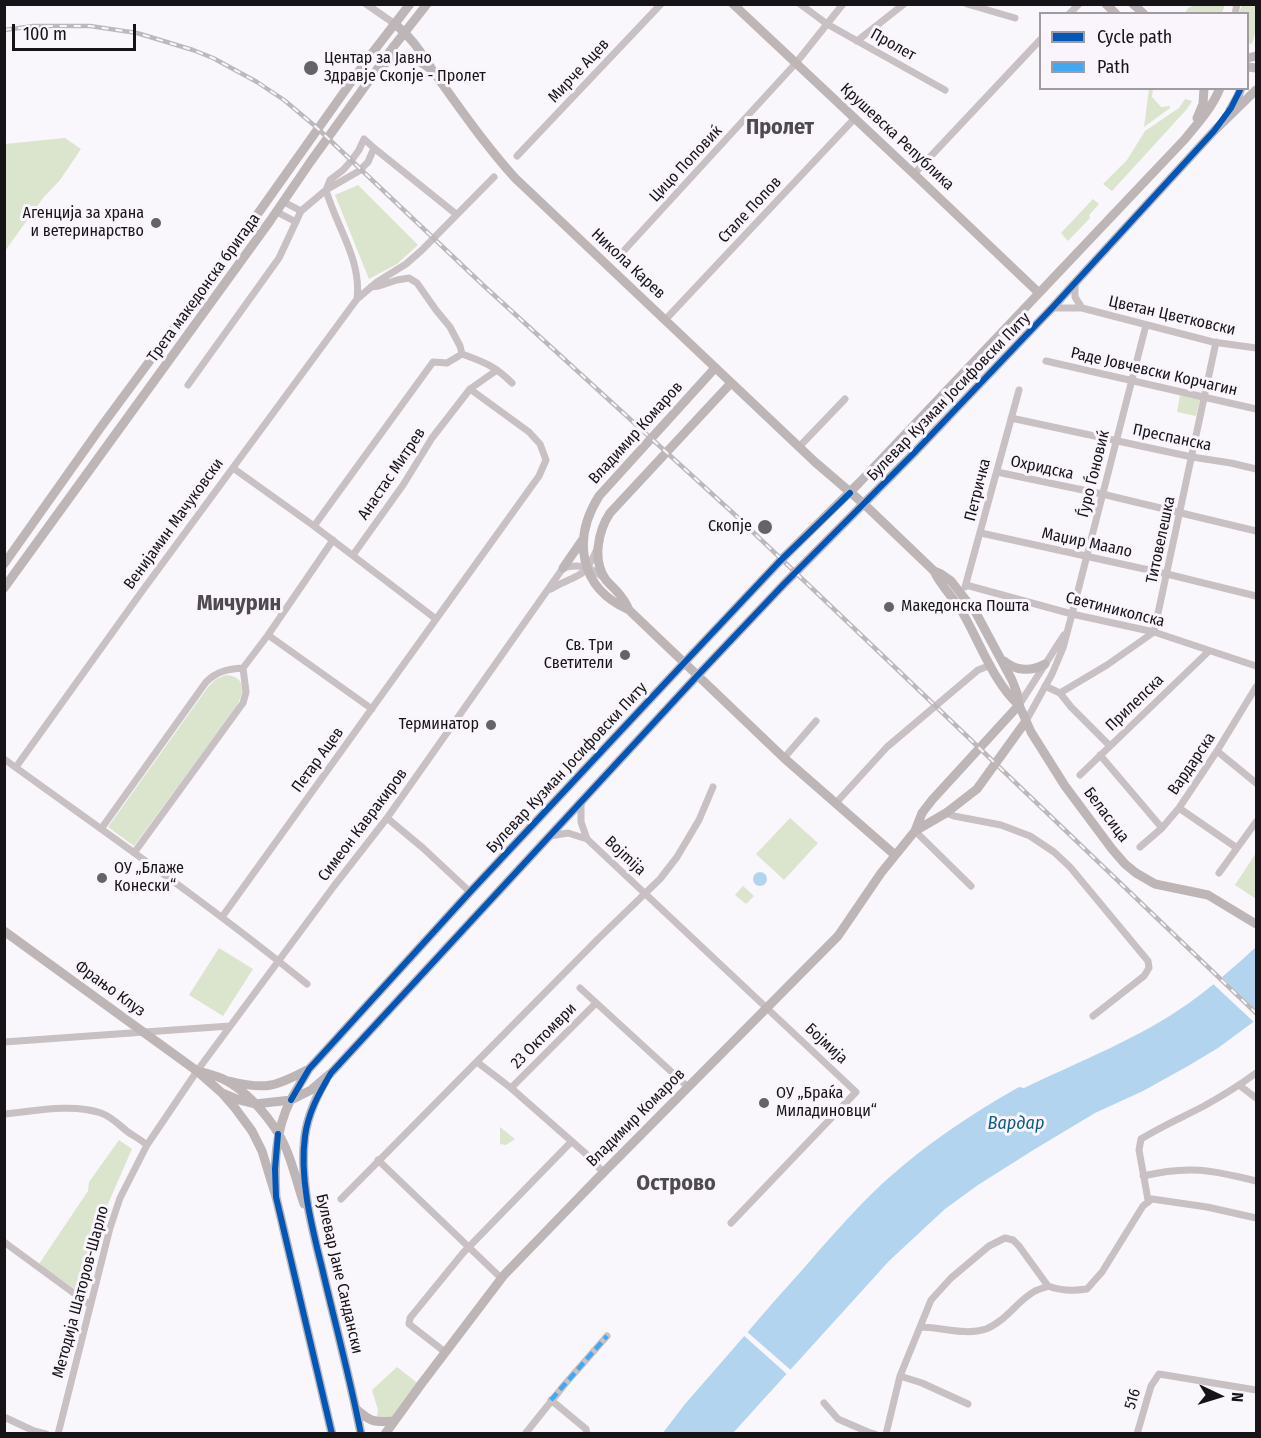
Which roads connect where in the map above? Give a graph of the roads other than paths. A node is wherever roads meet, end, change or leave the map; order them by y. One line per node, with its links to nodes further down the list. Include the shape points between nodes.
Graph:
1 (366, 4): 11 (street)
2 (410, 4): 11 (street, Трета македонска бригада)
3 (427, 4): 13 (street, Трета македонска бригада)
4 (661, 4): 28 (street, Мирче Ацев)
5 (734, 4): 16 (street, Крушевска Република)
6 (800, 4): 12 (street, Пролет)
7 (843, 4): 12 (street)
8 (904, 4): 14 (street)
9 (968, 4): 10 (street)
10 (1015, 18)
11 (395, 24): 13 (street, Никола Карев); 80 (street, Трета македонска бригада)
12 (827, 24): 14 (street, Пролет); 16 (street)
13 (405, 32): 17 (street, Трета македонска бригада); 18 (street, Никола Карев)
14 (857, 41): 19 (street, Пролет)
15 (1039, 42): 29 (street)
16 (796, 63): 24 (street, Крушевска Република); 37 (street, Цицо Поповиќ)
17 (380, 67): 18 (street, via 404,56); 32 (street, Трета македонска бригада)
18 (435, 74): 44 (street, Никола Карев, via 515,178)
19 (945, 90)
20 (1204, 90): 26 (street, Булевар Кузман Јосифовски Питу, via 1201,109)
21 (1219, 90): 26 (street, Булевар Кузман Јосифовски Питу)
22 (1240, 90): 25 (street, Булевар Кузман Јосифовски Питу)
23 (1257, 90): 25 (street, Булевар Кузман Јосифовски Питу)
24 (855, 118): 29 (street, Крушевска Република); 44 (street, Стале Попов)
25 (1214, 131): 38 (street, Булевар Кузман Јосифовски Питу)
26 (1185, 139): 40 (street, Булевар Кузман Јосифовски Питу)
27 (374, 148): 31 (street, via 359,171); 31 (street, via 364,139); 35 (street)
28 (517, 156)
29 (914, 174): 40 (street, Крушевска Република)
30 (494, 177): 35 (street, Венијамин Мачуковски)
31 (326, 190): 33 (street); 41 (street, via 356,268)
32 (284, 202): 33 (street); 34 (street, Трета македонска бригада)
33 (301, 211): 36 (street)
34 (277, 212): 36 (street); 89 (street, Трета македонска бригада)
35 (456, 214): 39 (street, Венијамин Мачуковски, via 406,264)
36 (296, 222): 54 (street, via 279,258)
37 (619, 256)
38 (1075, 282): 42 (street, Булевар Кузман Јосифовски Питу); 43 (street, via 1075,297)
39 (371, 287): 41 (street, Венијамин Мачуковски); 48 (street, via 409,278 417,283 450,327)
40 (1038, 293): 68 (street, Булевар Кузман Јосифовски Питу)
41 (357, 299): 65 (street, Венијамин Мачуковски)
42 (1052, 308): 43 (street, Цветан Цветковски); 70 (street, Булевар Кузман Јосифовски Питу)
43 (1082, 308): 45 (street, Цветан Цветковски)
44 (665, 320): 51 (street, Никола Карев)
45 (1146, 325): 46 (street, Цветан Цветковски); 52 (street, Ѓуро Ѓоновиќ)
46 (1216, 342): 47 (street, Цветан Цветковски); 58 (street, Титовелешка)
47 (1257, 348)
48 (462, 354): 50 (street); 72 (street, Анастас Митрев, via 447,363 433,362)
49 (1046, 361): 52 (street, Раде Јовчевски Корчагин)
50 (497, 370): 53 (street); 56 (street, Анастас Митрев)
51 (712, 370): 55 (street, Никола Карев); 75 (street, Владимир Комаров, via 599,496)
52 (1132, 380): 58 (street, Раде Јовчевски Корчагин); 62 (street, Ѓуро Ѓоновиќ)
53 (512, 383)
54 (188, 385)
55 (729, 386): 63 (street, Никола Карев); 77 (street, Владимир Комаров, via 610,513)
56 (470, 389): 78 (street, Анастас Митрев); 95 (street, Петар Ацев, via 529,432 540,444 546,460 539,476)
57 (1019, 390): 61 (street, Петричка)
58 (1204, 397): 60 (street, Раде Јовчевски Корчагин); 64 (street, Титовелешка)
59 (845, 399): 63 (street)
60 (1257, 409)
61 (1011, 418): 62 (street, Преспанска); 67 (street, Петричка)
62 (1117, 440): 64 (street, Преспанска); 69 (street, Ѓуро Ѓоновиќ)
63 (799, 447): 68 (street, Никола Карев)
64 (1192, 457): 66 (street, Преспанска); 71 (street, Титовелешка)
65 (233, 468): 72 (street); 119 (street, Венијамин Мачуковски)
66 (1257, 469)
67 (996, 472): 69 (street, Охридска); 74 (street, Петричка)
68 (850, 492): 70 (street, Никола Карев); 101 (street, Булевар Кузман Јосифовски Питу)
69 (1102, 495): 71 (street, Охридска); 79 (street, Ѓуро Ѓоновиќ)
70 (864, 504): 83 (street, Беласица); 106 (street, Булевар Кузман Јосифовски Питу)
71 (1180, 513): 73 (street, Охридска); 84 (street, Титовелешка)
72 (314, 526): 76 (street)
73 (1257, 531)
74 (981, 533): 79 (street, Маџир Маало); 88 (street, Петричка)
75 (583, 539): 81 (street, Владимир Комаров); 82 (street)
76 (333, 540): 78 (street); 98 (street)
77 (598, 547): 81 (street, Симеон Кавракиров); 86 (street, Владимир Комаров)
78 (352, 555): 95 (street)
79 (1087, 557): 84 (street, Маџир Маало); 94 (street, Ѓуро Ѓоновиќ)
80 (4, 564)
81 (587, 567): 82 (street); 85 (street, Симеон Кавракиров); 86 (street); 87 (street, Владимир Комаров)
82 (563, 568): 90 (street, Симеон Кавракиров)
83 (934, 571): 91 (street, Беласица, via 951,581); 102 (street, Беласица, via 956,601)
84 (1167, 574): 92 (street, Маџир Маало); 97 (street, Титовелешка)
85 (572, 578): 87 (street, via 585,578); 90 (street, Симеон Кавракиров)
86 (605, 579): 93 (street, Владимир Комаров)
87 (595, 584): 93 (street, Владимир Комаров)
88 (966, 585): 91 (street, Петричка); 94 (street, Светиниколска)
89 (4, 588)
90 (547, 593): 127 (street, Симеон Кавракиров)
91 (963, 596): 100 (street, Беласица)
92 (1257, 596)
93 (629, 610): 101 (street, Владимир Комаров)
94 (1072, 614): 96 (street, Ѓуро Ѓоновиќ); 97 (street, Светиниколска)
95 (436, 619): 111 (street, Петар Ацев)
96 (1067, 630): 103 (street, Ѓуро Ѓоновиќ); 107 (street, Ѓуро Ѓоновиќ)
97 (1154, 632): 99 (street, Светиниколска); 109 (street)
98 (268, 635): 105 (street); 111 (street)
99 (1209, 651): 104 (street, Светиниколска); 114 (street, Прилепска)
100 (1001, 658): 103 (street, via 1020,669); 110 (street, Беласица)
101 (684, 663): 106 (street, Владимир Комаров); 140 (street, Булевар Кузман Јосифовски Питу)
102 (991, 664): 110 (street, Беласица, via 1005,690); 124 (street, via 978,670 887,747)
103 (1046, 664): 110 (street, Ѓуро Ѓоновиќ)
104 (1257, 666)
105 (243, 668): 130 (street, via 224,670 206,682); 136 (street, via 243,703)
106 (698, 675): 117 (street); 123 (street, Булевар Кузман Јосифовски Питу)
107 (1046, 686): 109 (street); 113 (street, Ѓуро Ѓоновиќ)
108 (1257, 687): 115 (street, Вардарска)
109 (1060, 693): 114 (street)
110 (1019, 705): 113 (street, Беласица); 131 (street, Владимир Комаров, via 932,800)
111 (372, 709): 142 (street, Петар Ацев)
112 (816, 721): 117 (street)
113 (1026, 721): 126 (street, Владимир Комаров, via 977,789); 143 (street, Беласица, via 1065,786 1125,864 1155,884 1208,895)
114 (1110, 746): 116 (street, Прилепска)
115 (1217, 751): 121 (street); 125 (street, Вардарска)
116 (1100, 755): 120 (street, Прилепска); 129 (street)
117 (784, 758): 124 (street)
118 (4, 759): 119 (street)
119 (16, 767): 130 (street)
120 (1080, 775)
121 (1257, 783)
122 (713, 787): 141 (street, via 699,820 676,857)
123 (581, 802): 132 (street, Булевар Кузман Јосифовски Питу); 133 (street)
124 (835, 804): 137 (street)
125 (1179, 808): 129 (street, Вардарска); 135 (street)
126 (946, 813): 131 (street, Владимир Комаров); 150 (street, via 1001,825 1030,836 1054,852 1148,961 1144,976)
127 (387, 818): 140 (street); 145 (street, Симеон Кавракиров)
128 (1257, 822): 135 (street)
129 (1162, 828): 134 (street, Вардарска)
130 (101, 829): 136 (street)
131 (915, 831): 137 (street, Владимир Комаров); 139 (street)
132 (549, 836): 133 (street, via 568,833); 157 (street, Булевар Кузман Јосифовски Питу)
133 (586, 839): 141 (street, Bojmija)
134 (1140, 847)
135 (1237, 849): 138 (street)
136 (134, 853): 142 (street)
137 (895, 855): 149 (street, Владимир Комаров, via 838,936)
138 (1219, 873)
139 (971, 886)
140 (470, 892): 155 (street, Булевар Кузман Јосифовски Питу)
141 (645, 893): 149 (street, Бојмија); 154 (street)
142 (222, 917): 145 (street)
143 (1257, 924)
144 (4, 931): 152 (street, Фрањо Клуз)
145 (279, 960): 146 (street); 151 (street, Симеон Кавракиров)
146 (307, 984)
147 (580, 988): 148 (street, 23 Октомври)
148 (596, 1003): 161 (street, 23 Октомври); 162 (street, 23 Октомври)
149 (767, 1009): 161 (street, Владимир Комаров); 180 (street, Бојмија, via 856,1092)
150 (1093, 1016)
151 (230, 1026): 152 (street); 156 (street, Симеон Кавракиров)
152 (144, 1032): 153 (street); 156 (street, Фрањо Клуз)
153 (4, 1042)
154 (477, 1062): 162 (street); 172 (street)
155 (309, 1069): 159 (street, via 274,1085); 165 (street)
156 (197, 1071): 159 (street, Фрањо Клуз); 163 (street, Фрањо Клуз); 171 (street, Методија Шаторов-Шарло)
157 (331, 1073): 165 (street, Булевар Кузман Јосифовски Питу); 168 (street, Булевар Кузман Јосифовски Питу)
158 (1257, 1073): 160 (street)
159 (224, 1080): 166 (street, Фрањо Клуз)
160 (1239, 1085): 164 (street); 174 (street, via 1141,1139)
161 (688, 1087): 173 (street, Владимир Комаров)
162 (511, 1088): 170 (street)
163 (222, 1093): 166 (street, Фрањо Клуз); 176 (street, Фрањо Клуз, via 258,1141)
164 (1257, 1098)
165 (291, 1100): 166 (street, Фрањо Клуз); 169 (street)
166 (255, 1104): 169 (street, Фрањо Клуз)
167 (4, 1113): 171 (street, via 86,1109 112,1119)
168 (309, 1118): 181 (street, Булевар Јане Сандански, via 304,1165)
169 (278, 1134): 176 (street); 181 (street, Булевар Јане Сандански)
170 (571, 1142): 173 (street); 183 (street)
171 (147, 1144): 186 (street, Методија Шаторов-Шарло, via 120,1198)
172 (378, 1160): 177 (street); 183 (street)
173 (603, 1172): 184 (street, Владимир Комаров)
174 (1143, 1176): 175 (street, via 1163,1171 1213,1170); 178 (street)
175 (1257, 1181)
176 (276, 1197): 200 (street)
177 (341, 1199)
178 (1148, 1200): 179 (street, via 1156,1198); 185 (street, via 1087,1289)
179 (1257, 1218)
180 (731, 1223)
181 (311, 1224): 195 (street, Булевар Јане Сандански)
182 (4, 1242): 186 (street)
183 (469, 1248): 184 (street); 189 (street, via 409,1321)
184 (501, 1278): 189 (street, Владимир Комаров)
185 (1048, 1286): 187 (street, via 1033,1292 989,1328 953,1331); 187 (street, via 1019,1246 1005,1238 989,1246 951,1278 931,1300)
186 (90, 1305): 198 (street, Методија Шаторов-Шарло)
187 (920, 1327): 190 (street)
188 (607, 1336): 192 (street)
189 (445, 1352): 197 (street, Владимир Комаров)
190 (900, 1376): 194 (street); 206 (street)
191 (1257, 1390): 207 (street, 516, via 1159,1374 1151,1386)
192 (551, 1400): 203 (street); 204 (street)
193 (824, 1402): 205 (street, via 838,1419)
194 (968, 1404)
195 (356, 1409): 197 (street, via 376,1422); 201 (street, Булевар Јане Сандански)
196 (4, 1417): 199 (street)
197 (394, 1421): 202 (street, Владимир Комаров)
198 (59, 1432): 199 (street)
199 (46, 1434)
200 (332, 1434)
201 (362, 1434)
202 (386, 1434)
203 (525, 1434)
204 (587, 1434)
205 (875, 1434)
206 (886, 1434)
207 (1137, 1434)

